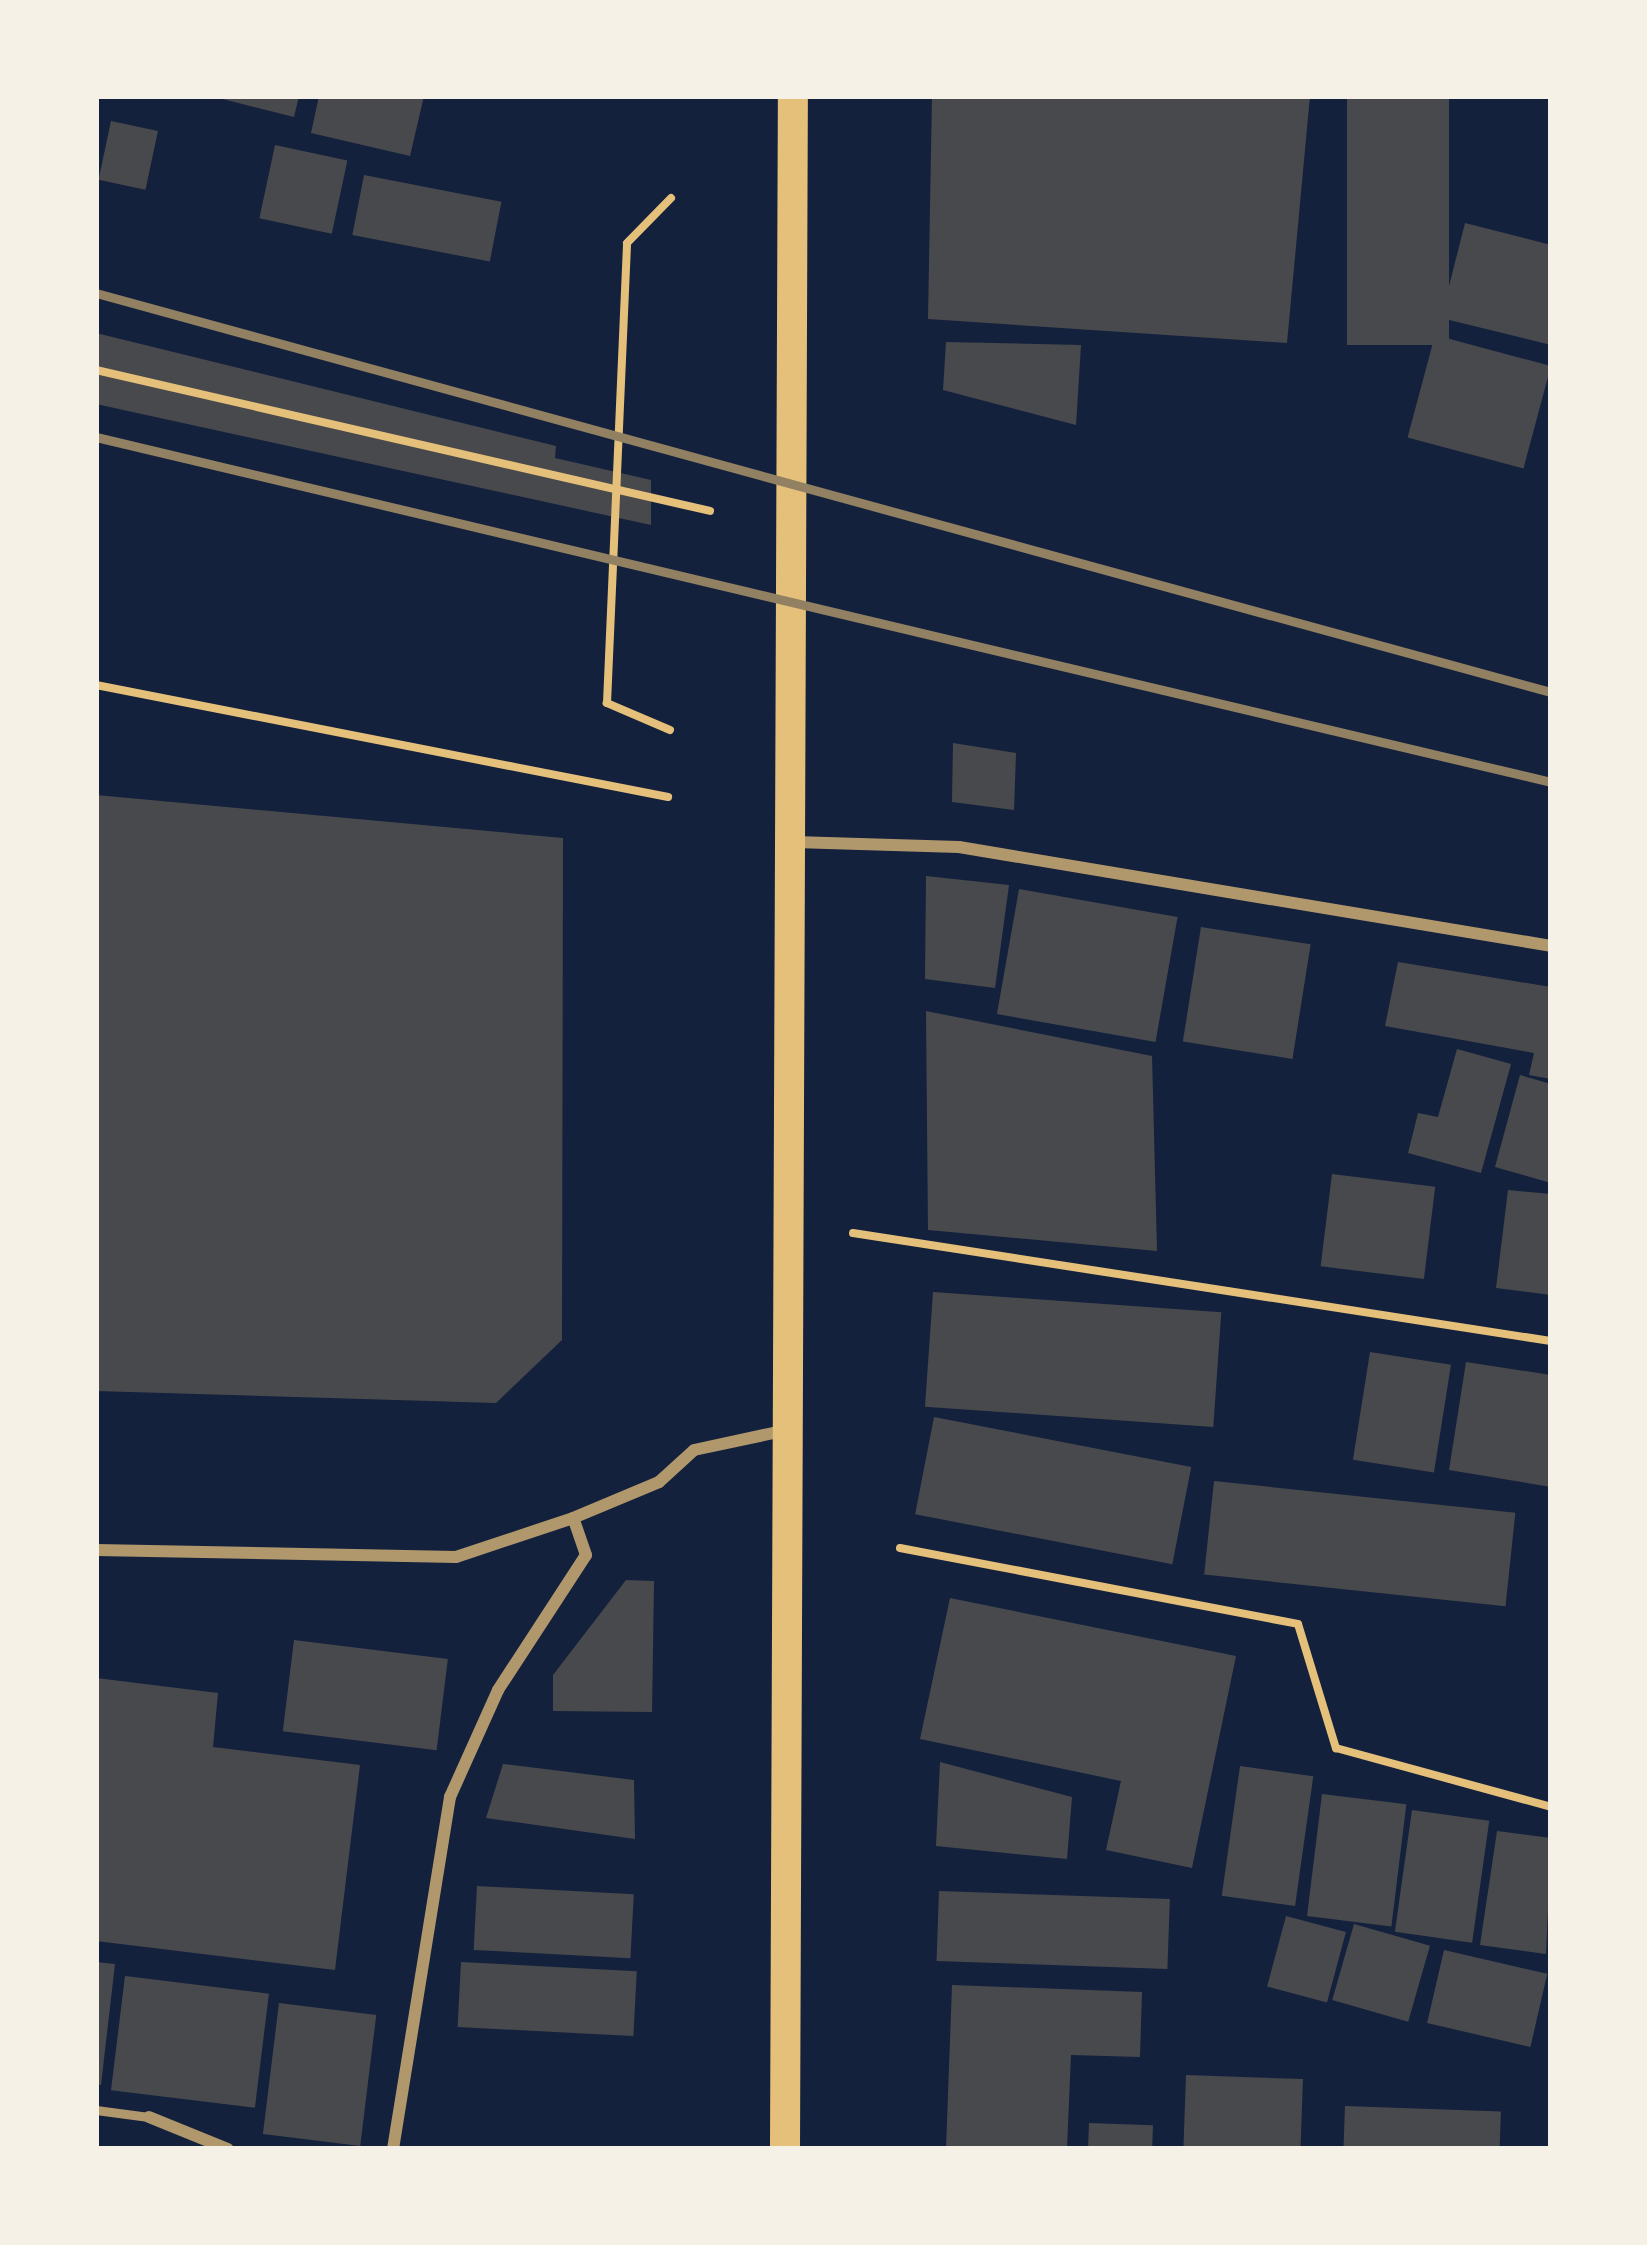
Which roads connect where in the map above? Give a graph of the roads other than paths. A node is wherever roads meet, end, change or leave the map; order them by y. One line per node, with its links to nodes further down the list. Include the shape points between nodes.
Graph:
1 (793, 96): 2 (main road)
2 (794, 842): 3 (street, via 959,847); 4 (main road)
3 (1551, 946)
4 (790, 1430): 5 (street, via 694,1450 659,1482); 11 (main road)
5 (573, 1517): 6 (street, via 456,1556); 10 (street, via 586,1555 498,1690 450,1797)
6 (96, 1550)
7 (96, 2110): 8 (lane)
8 (149, 2117): 9 (street)
9 (228, 2149)
10 (392, 2149)
11 (785, 2149)

